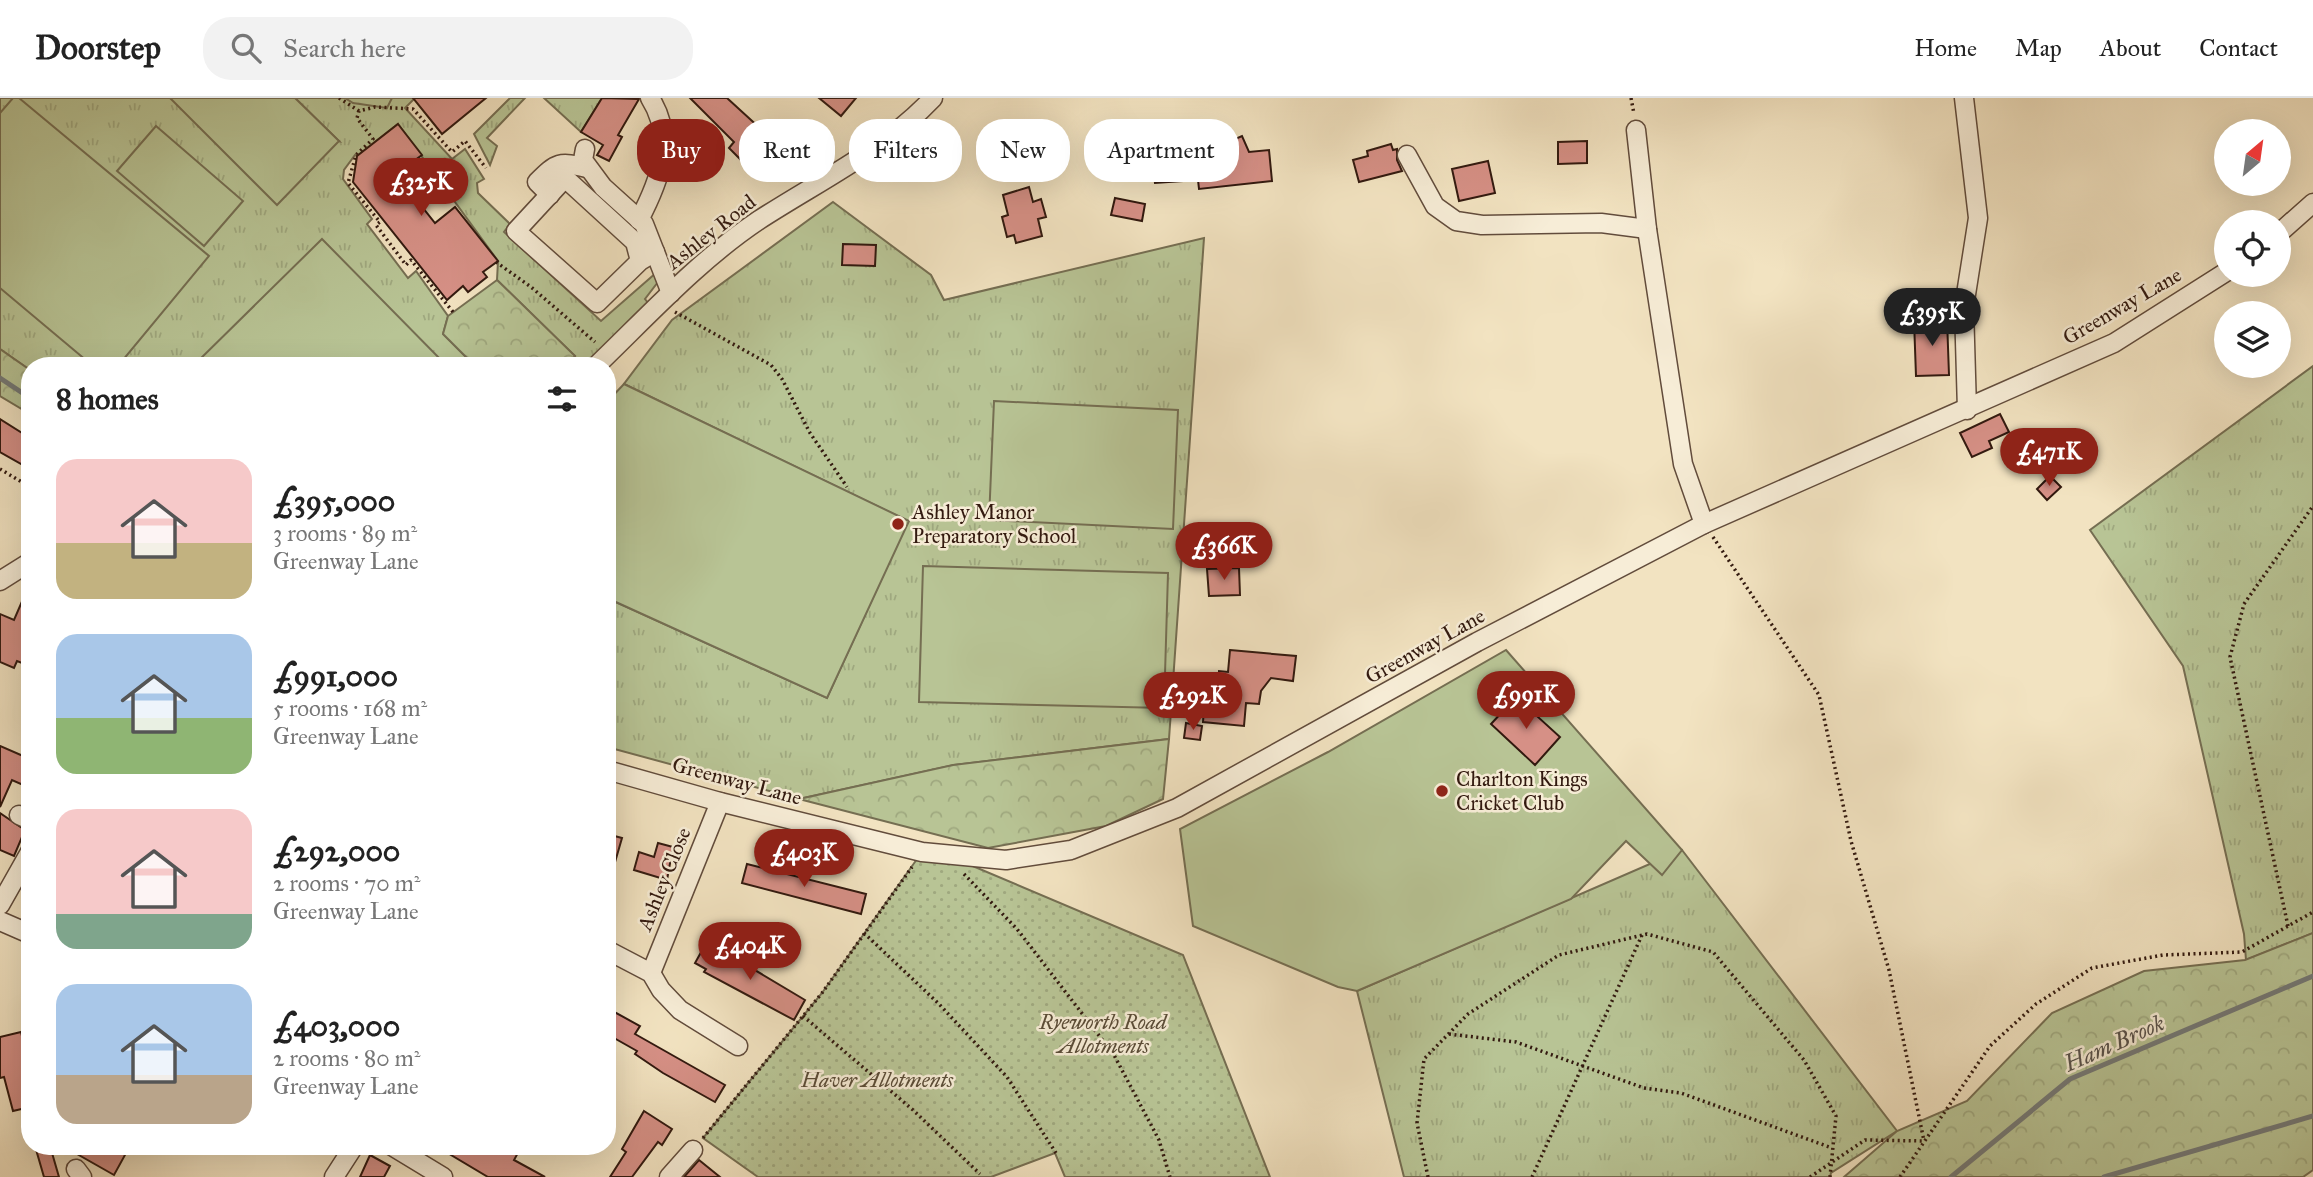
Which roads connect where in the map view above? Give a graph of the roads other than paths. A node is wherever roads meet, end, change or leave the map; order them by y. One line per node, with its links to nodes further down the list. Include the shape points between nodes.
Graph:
1 (650, 98): 10 (street, via 663,128 665,151 656,187)
2 (933, 98): 15 (street, Ashley Road, via 873,150 758,221)
3 (1965, 98): 17 (street, via 1978,218 1965,307)
4 (1636, 130): 12 (street)
5 (584, 149): 7 (street)
6 (1407, 155): 12 (street, via 1435,206 1457,221 1482,225 1601,223)
7 (587, 168): 8 (street, via 553,165 537,182); 10 (street)
8 (550, 195): 13 (street, via 565,178); 13 (street, via 516,231 597,303)
9 (2313, 203): 11 (street)
10 (639, 219): 13 (street)
11 (2291, 222)
12 (1647, 229): 18 (street, via 1683,464)
13 (648, 257): 15 (street)
14 (2214, 280): 17 (street, Greenway Lane, via 2114,343)
15 (670, 295): 16 (street, Ashley Road)
16 (605, 357)
17 (1967, 410): 18 (street, Greenway Lane)
18 (1704, 524): 22 (street, Greenway Lane, via 1477,642 1177,808 1070,850 1006,860 949,856)
19 (21, 567): 20 (street)
20 (0, 580)
21 (616, 773): 22 (street, Greenway Lane)
22 (720, 802): 28 (street, Ashley Close)
23 (21, 868): 24 (street)
24 (0, 905)
25 (0, 921): 26 (street)
26 (21, 930)
27 (616, 955): 28 (street)
28 (651, 973): 29 (street, via 680,1010)
29 (738, 1046)
30 (693, 1150): 35 (street)
31 (348, 1155): 33 (street)
32 (407, 1155): 34 (street)
33 (334, 1177)
34 (443, 1177)
35 (668, 1177)

